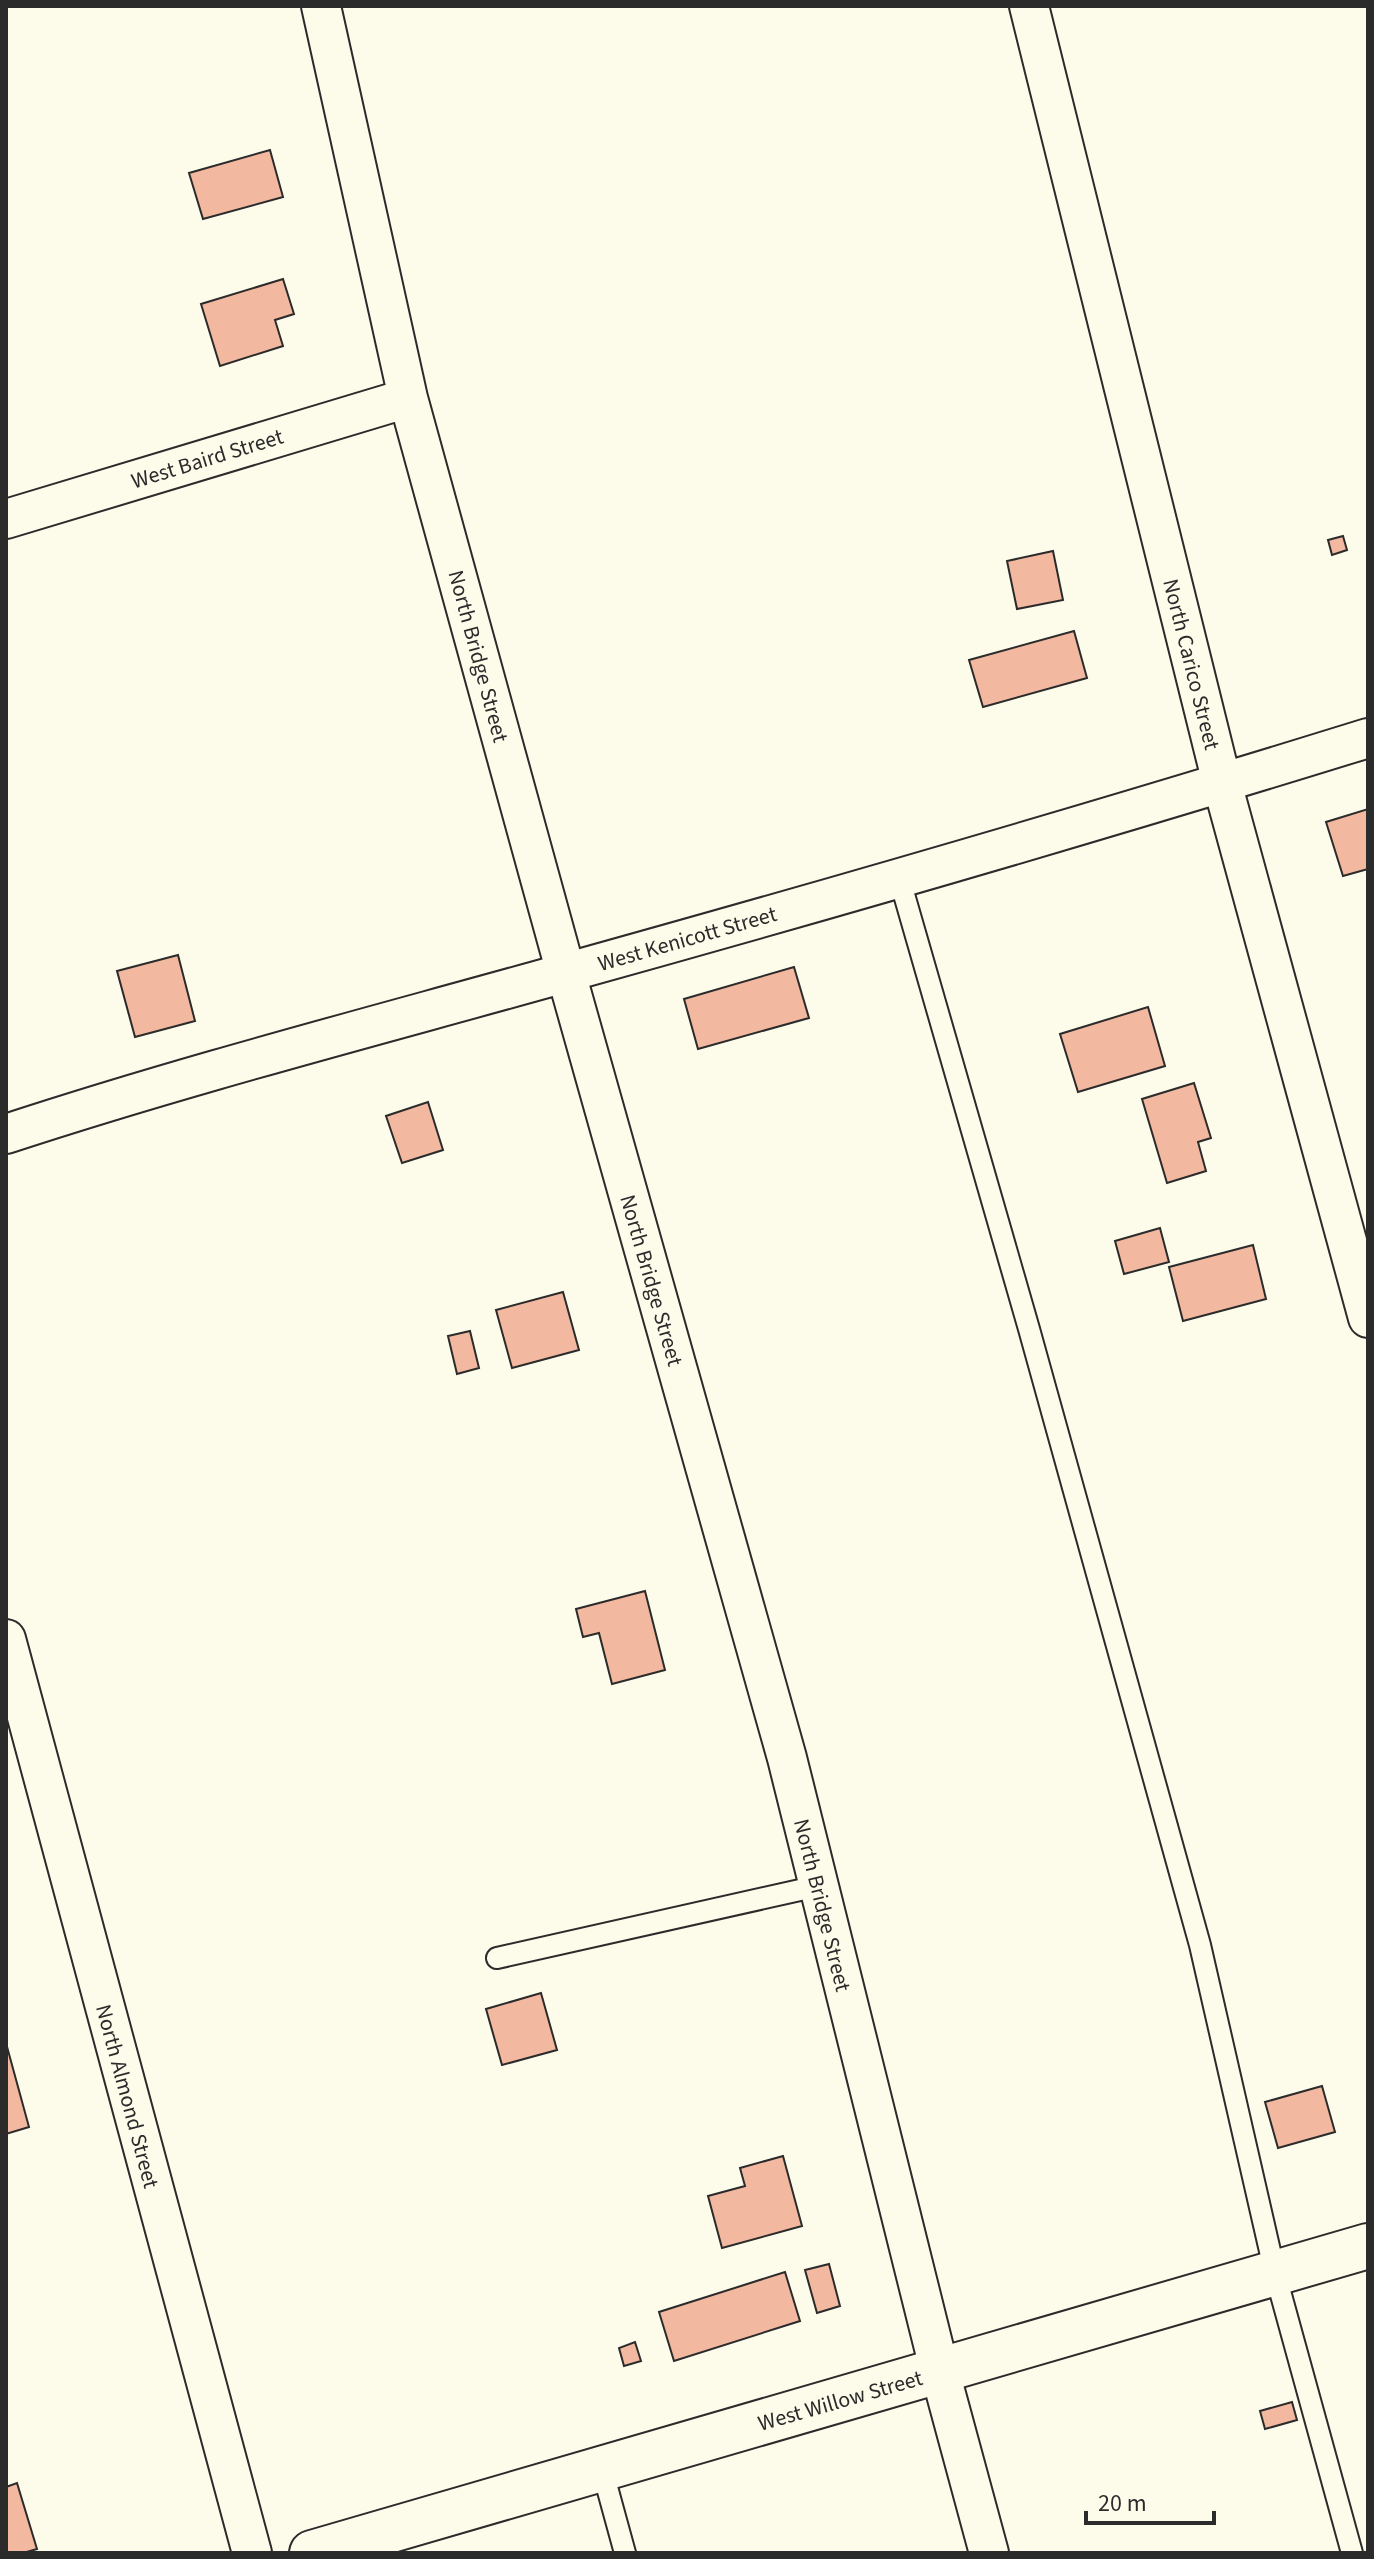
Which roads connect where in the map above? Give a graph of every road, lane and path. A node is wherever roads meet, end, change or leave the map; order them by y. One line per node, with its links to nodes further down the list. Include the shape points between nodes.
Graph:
1 (321, 6): 3 (street, North Bridge Street)
2 (1029, 6): 6 (street, North Carico Street)
3 (408, 398): 4 (street, West Baird Street); 8 (street, North Bridge Street)
4 (6, 519)
5 (1368, 738): 6 (street, West Kenicott Street)
6 (1222, 783): 7 (street, West Kenicott Street); 10 (street, North Carico Street)
7 (899, 877): 8 (street, West Kenicott Street); 15 (lane, via 1200,1945)
8 (566, 973): 9 (street, West Kenicott Street); 12 (street, North Bridge Street, via 787,1758)
9 (6, 1134)
10 (1368, 1318)
11 (6, 1639): 18 (street, North Almond Street)
12 (818, 1886): 13 (lane); 16 (street, North Bridge Street)
13 (497, 1958)
14 (1368, 2246): 15 (street, West Willow Street)
15 (1275, 2273): 16 (street, West Willow Street); 22 (lane)
16 (940, 2372): 17 (street, West Willow Street); 21 (street, North Bridge Street)
17 (602, 2469): 19 (street, West Willow Street); 20 (lane)
18 (252, 2553)
19 (312, 2553)
20 (625, 2553)
21 (989, 2553)
22 (1352, 2553)

